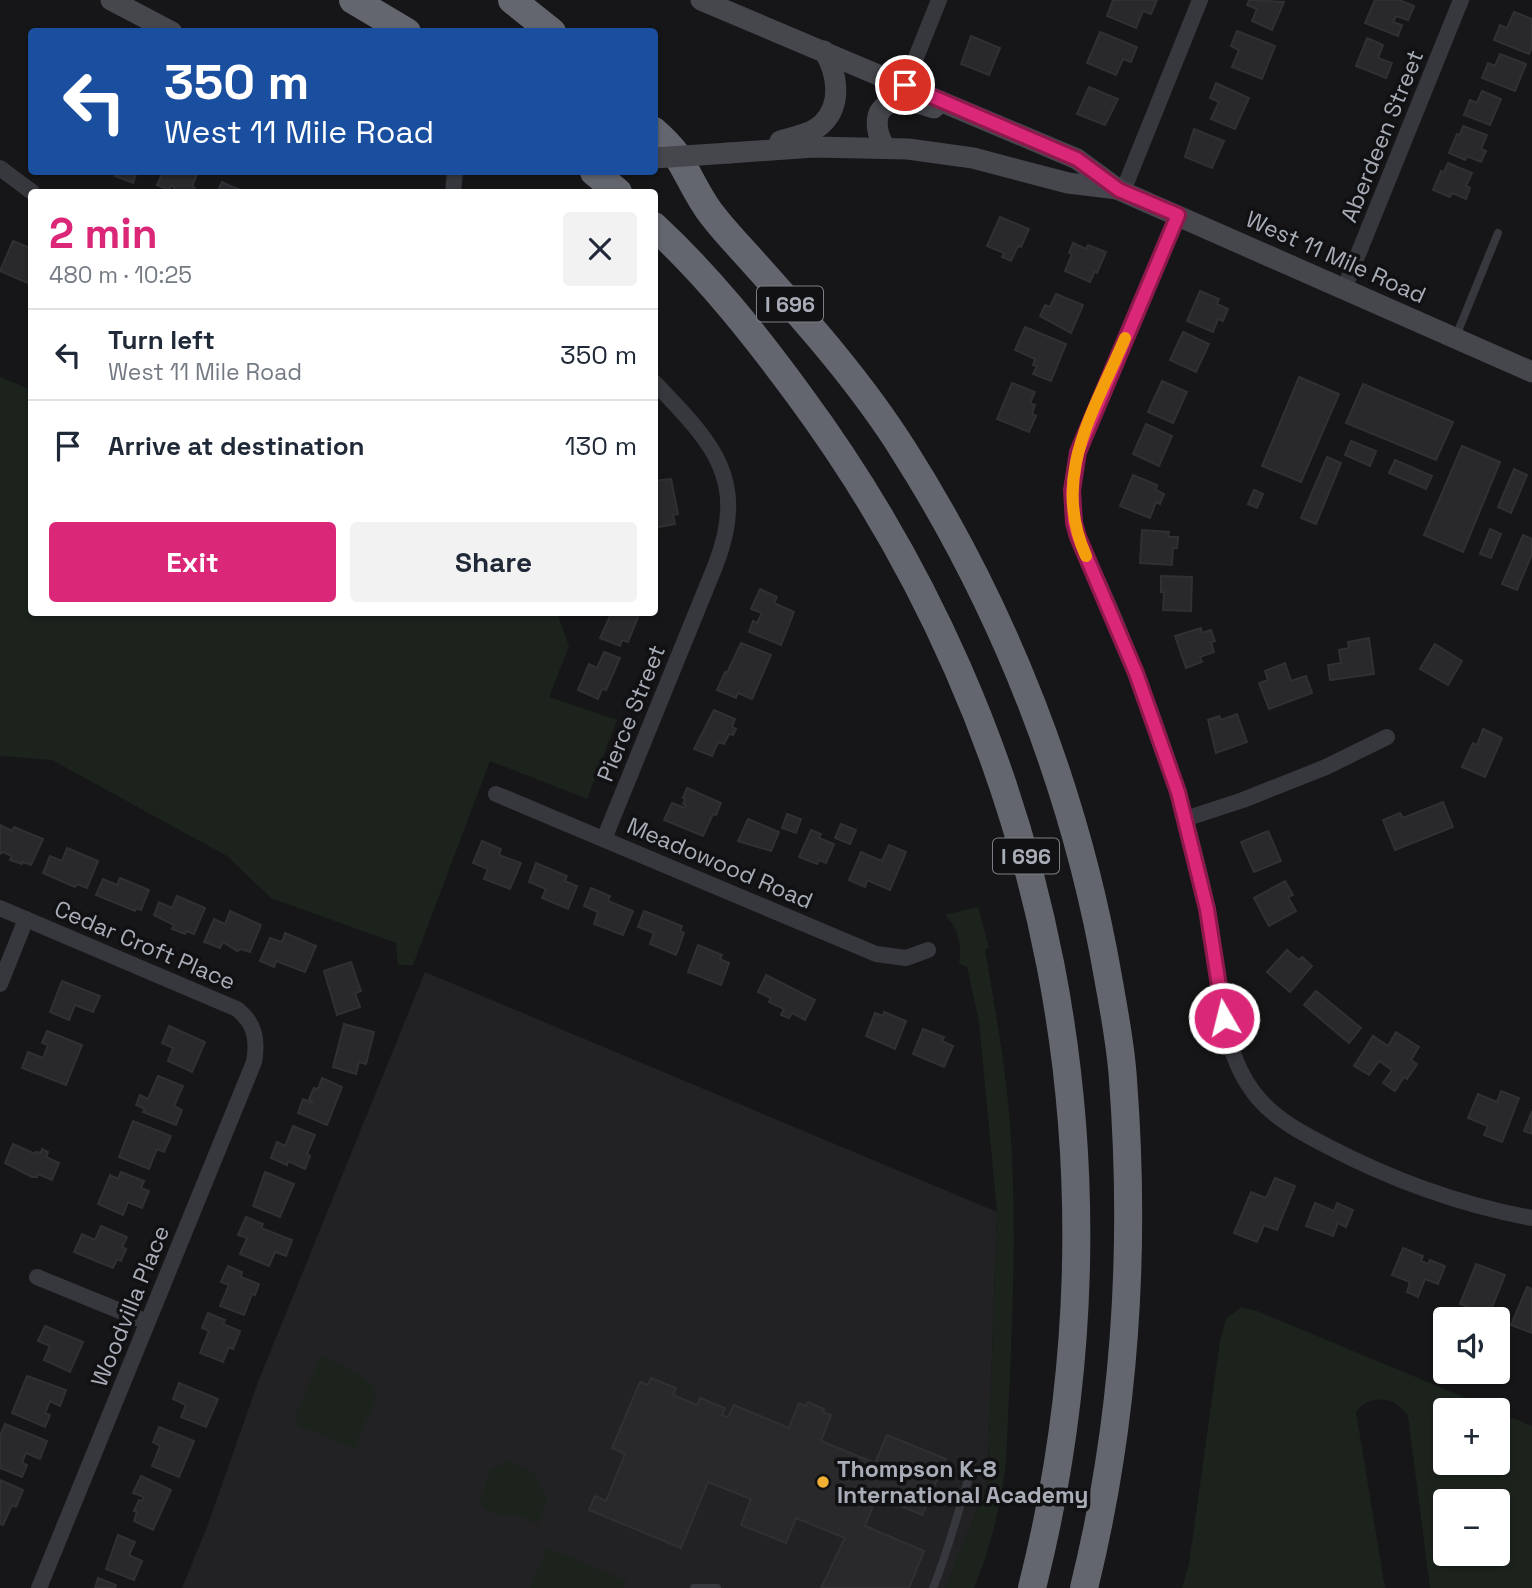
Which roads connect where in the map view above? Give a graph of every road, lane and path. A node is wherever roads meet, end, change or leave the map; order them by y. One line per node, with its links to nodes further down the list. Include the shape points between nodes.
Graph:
1 (111, 0): 8 (main road)
2 (353, 0): 9 (highway)
3 (512, 0): 10 (highway)
4 (701, 0): 11 (main road, West 11 Mile Road)
5 (939, 0): 12 (street)
6 (1200, 0): 22 (street)
7 (1461, 0): 26 (street, Aberdeen Street)
8 (164, 28)
9 (400, 28)
10 (547, 28)
11 (824, 51): 12 (main road, West 11 Mile Road); 16 (main road, via 836,89 831,111 822,123 802,135)
12 (905, 85): 13 (main road, West 11 Mile Road)
13 (1010, 130): 15 (main road, via 918,103 897,102 883,108 877,121 877,134); 22 (main road, West 11 Mile Road, via 1077,159)
14 (658, 135): 48 (highway, I 696, via 674,152 710,213 866,398 934,500 991,607 1037,718 1075,832 1114,1009 1123,1077 1128,1193 1119,1390 1104,1497)
15 (885, 147): 16 (main road, West 11 Mile Road); 22 (main road, West 11 Mile Road, via 973,158 1068,183)
16 (735, 152): 17 (main road, West 11 Mile Road, bridge)
17 (658, 158)
18 (0, 168): 20 (street)
19 (598, 175): 21 (highway)
20 (28, 189)
21 (614, 189)
22 (1121, 190): 23 (main road, West 11 Mile Road)
23 (1178, 215): 26 (main road, West 11 Mile Road); 32 (street, via 1082,440 1072,490 1078,537 1136,673)
24 (658, 230): 47 (highway, I 696, via 718,290 783,373 895,541 975,706 1032,878 1065,1046 1078,1245 1065,1428)
25 (1499, 233): 27 (lane)
26 (1344, 289): 27 (main road, West 11 Mile Road)
27 (1455, 339): 28 (main road, West 11 Mile Road)
28 (1532, 372)
29 (658, 386): 33 (street, Pierce Street, via 695,425 724,473 729,496 727,537)
30 (1387, 737): 32 (street, via 1326,767)
31 (496, 794): 33 (street, Meadowood Road)
32 (1185, 819): 39 (street, via 1207,909 1228,1035 1258,1098 1284,1122 1366,1165 1435,1193)
33 (604, 839): 36 (street, Meadowood Road, via 876,954 906,958)
34 (0, 908): 35 (street, Cedar Croft Place)
35 (26, 919): 37 (street); 38 (street, Cedar Croft Place, via 237,1009 252,1025)
36 (928, 950)
37 (0, 984)
38 (257, 1040): 41 (street, Woodvilla Place, via 254,1062)
39 (1532, 1218)
40 (37, 1277): 41 (street)
41 (147, 1322): 43 (street, Woodvilla Place)
42 (972, 1467): 46 (lane)
43 (40, 1588)
44 (694, 1588): 45 (lane)
45 (717, 1588)
46 (933, 1588)
47 (1032, 1588)
48 (1084, 1588)

